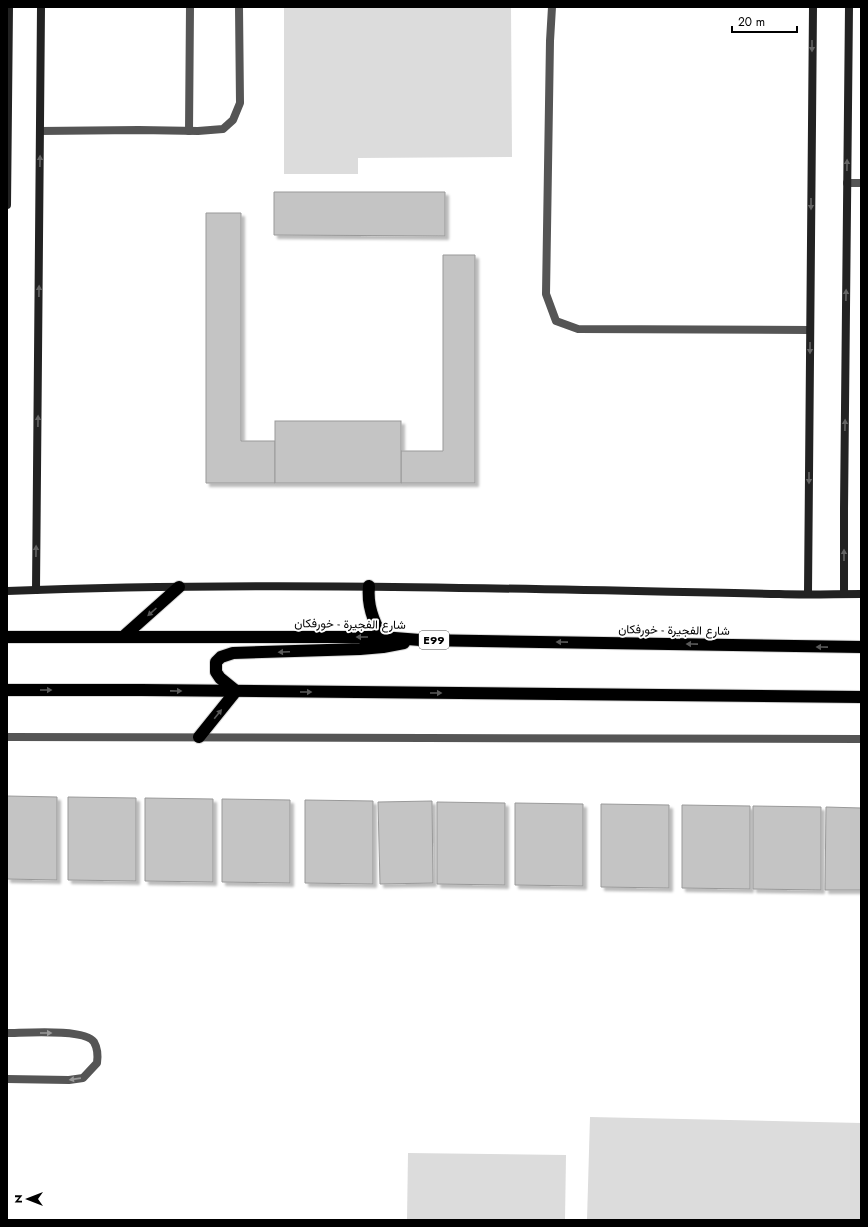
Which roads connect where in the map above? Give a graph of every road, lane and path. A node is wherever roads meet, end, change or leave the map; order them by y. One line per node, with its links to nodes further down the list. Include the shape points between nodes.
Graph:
1 (9, 7): 8 (street)
2 (42, 7): 9 (street)
3 (190, 7): 10 (street)
4 (239, 7): 10 (street, via 240,103 233,120 223,129)
5 (552, 7): 14 (street, via 546,294 556,321 578,329)
6 (813, 7): 14 (street, one-way to 14)
7 (849, 7): 11 (street, one-way to 7)
8 (8, 64): 13 (street)
9 (40, 131): 10 (street); 17 (street, one-way to 9)
10 (189, 131)
11 (847, 183): 12 (street); 20 (street, one-way to 11)
12 (861, 183)
13 (7, 205)
14 (810, 330): 19 (street, one-way to 19)
15 (369, 586): 16 (street); 19 (street); 24 (highway, via 370,610)
16 (179, 587): 17 (street); 22 (highway, one-way to 22)
17 (36, 590): 18 (street)
18 (7, 591)
19 (808, 594): 20 (street)
20 (844, 594): 21 (street)
21 (861, 594)
22 (124, 636): 23 (highway, شارع الفجيرة - خورفكان / E99); 24 (highway, شارع الفجيرة - خورفكان / E99, one-way to 22)
23 (7, 637)
24 (382, 637): 25 (highway, شارع الفجيرة - خورفكان / E99)
25 (420, 640): 26 (highway, شارع الفجيرة - خورفكان / E99, one-way to 25); 28 (highway, one-way to 28, via 383,647 233,653 221,657 216,662 216,672)
26 (861, 647)
27 (7, 690): 28 (highway, one-way to 28)
28 (236, 692): 29 (highway, one-way to 29); 31 (highway, one-way to 28)
29 (861, 697)
30 (7, 737): 31 (street)
31 (199, 737): 32 (street)
32 (861, 739)
33 (7, 1033): 34 (street, one-way to 34, via 84,1035 94,1041 98,1053 97,1063 83,1078)
34 (7, 1080)

